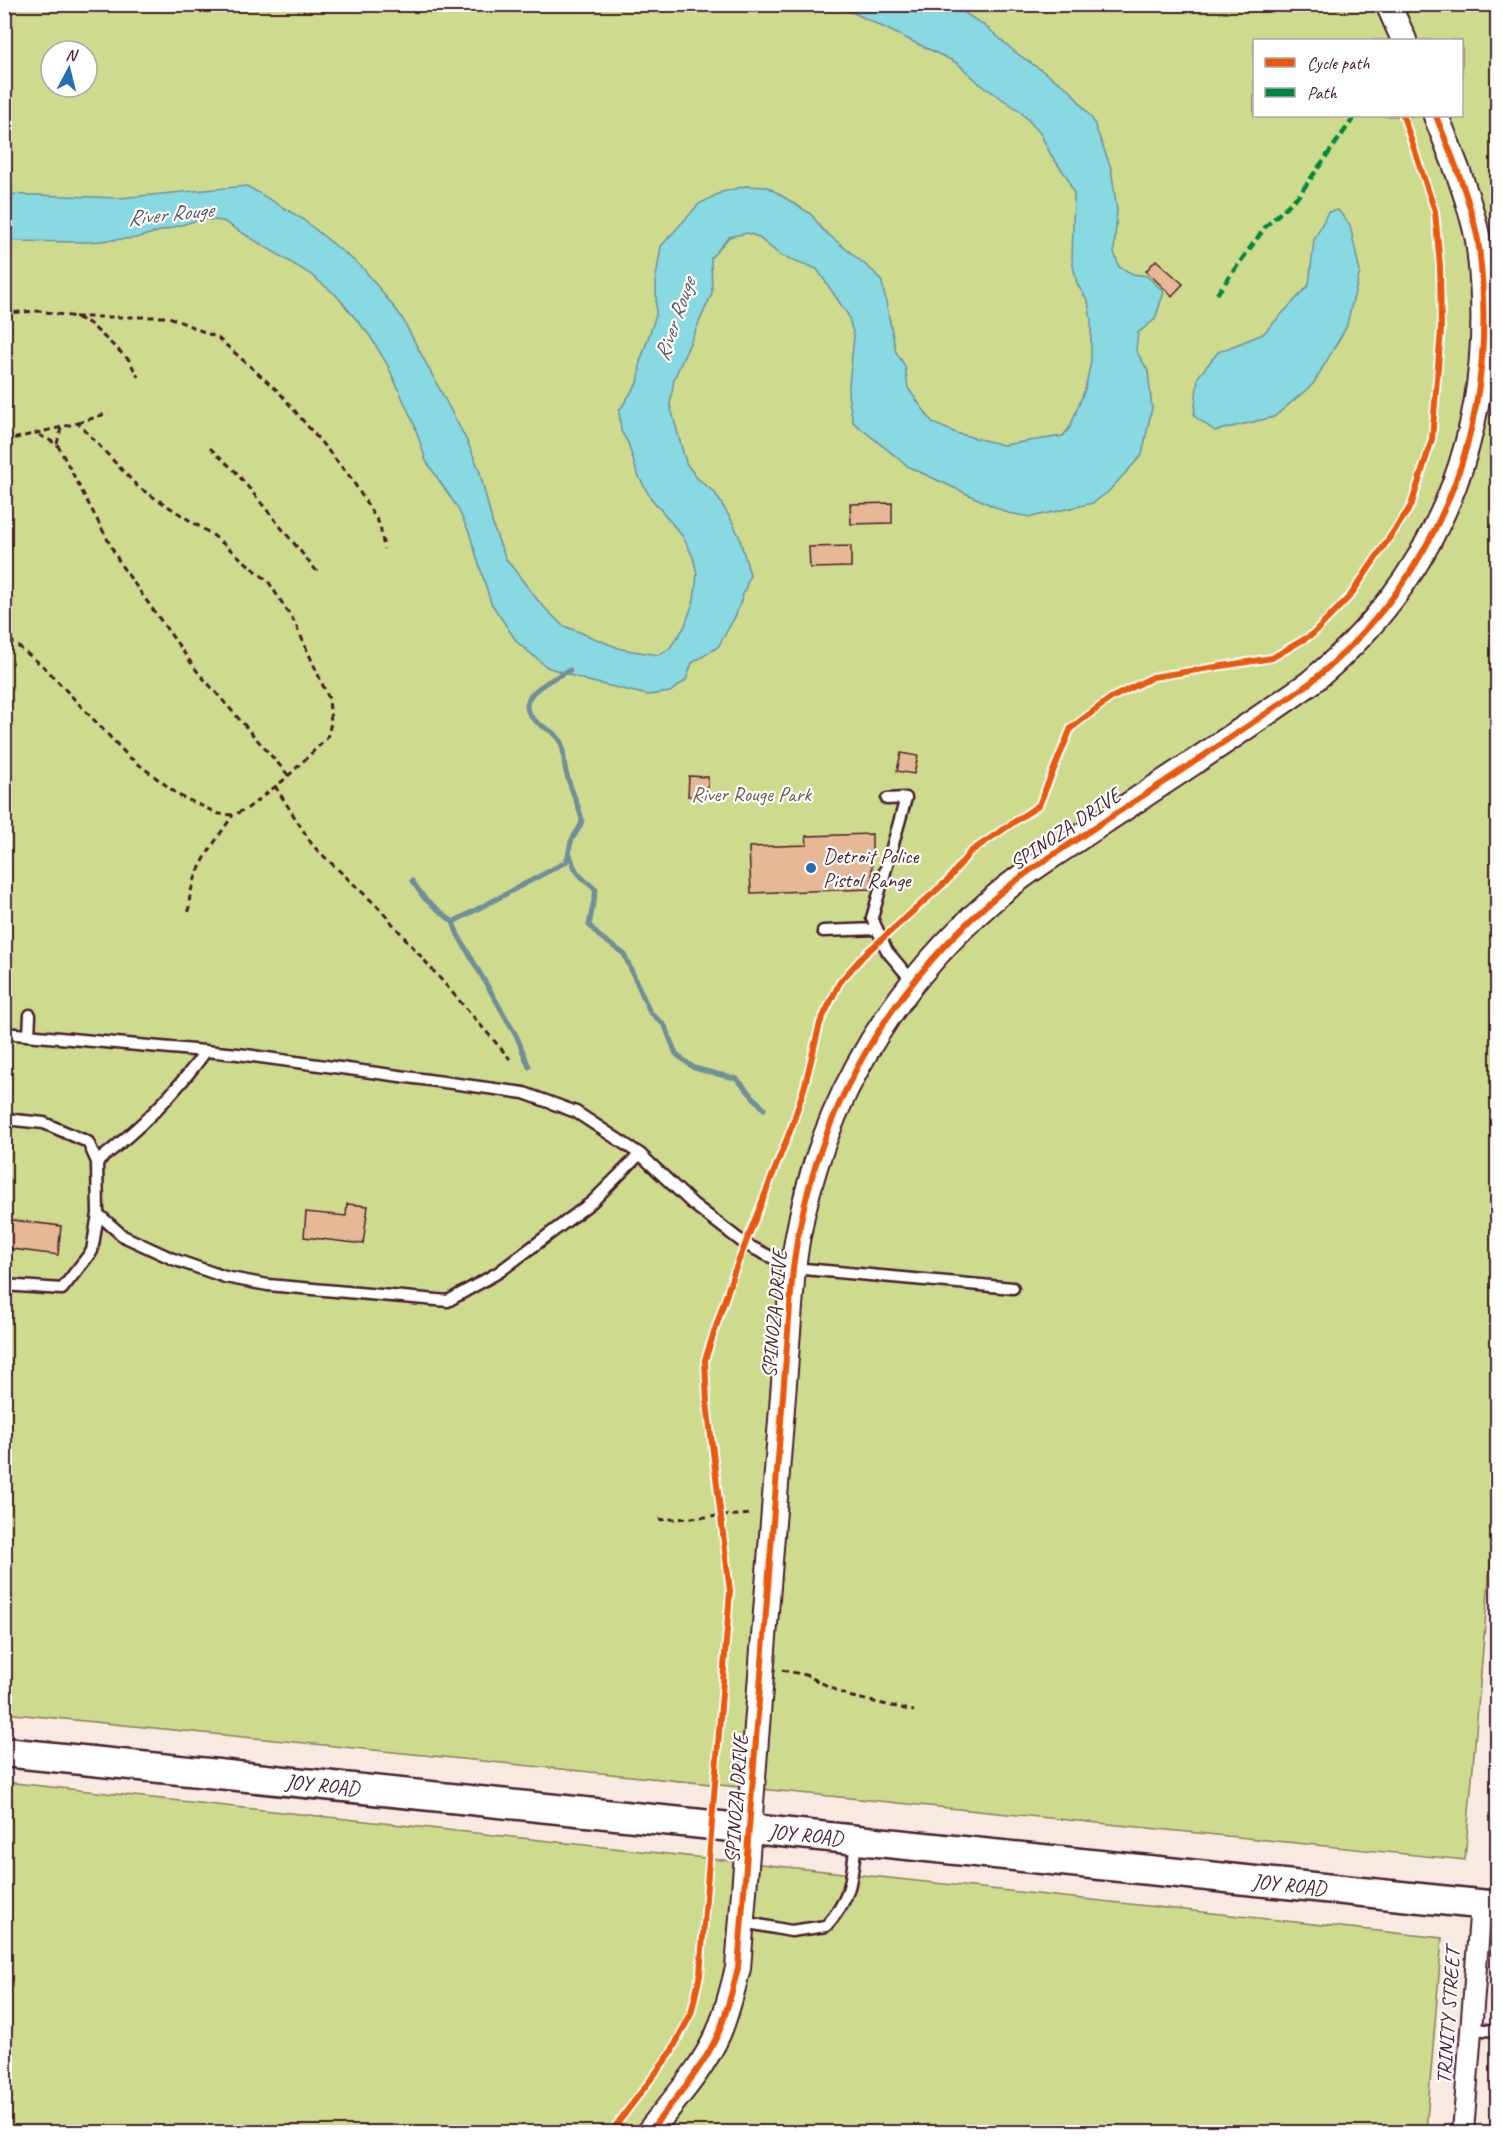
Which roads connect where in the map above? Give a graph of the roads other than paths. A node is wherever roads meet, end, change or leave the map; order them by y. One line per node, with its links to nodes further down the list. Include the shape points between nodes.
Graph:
1 (1388, 4): 2 (street)
2 (1404, 39)
3 (1436, 117): 7 (street, SPINOZA DRIVE, via 1460,176 1478,238 1486,334 1475,429 1457,488 1409,580 1340,658 1256,720 1020,878 967,922)
4 (887, 799): 5 (lane, via 906,798 872,918)
5 (877, 929): 6 (lane); 7 (lane, via 887,951)
6 (823, 931)
7 (913, 982): 16 (street, SPINOZA DRIVE, via 873,1037 832,1116 805,1199)
8 (30, 1015): 10 (lane)
9 (4, 1033): 10 (lane)
10 (29, 1035): 11 (lane)
11 (206, 1051): 13 (lane, via 524,1093 576,1112); 14 (lane, via 143,1126)
12 (4, 1119): 14 (lane, via 44,1123 88,1142)
13 (640, 1154): 15 (lane, via 592,1202 499,1272 448,1301 268,1285 225,1277 123,1236); 16 (lane, via 693,1204 745,1244)
14 (97, 1162): 15 (lane)
15 (98, 1214): 17 (lane, via 92,1251 62,1289)
16 (794, 1268): 18 (lane); 20 (street, SPINOZA DRIVE)
17 (4, 1285)
18 (1013, 1288)
19 (4, 1752): 20 (main road, JOY ROAD)
20 (750, 1830): 21 (main road, JOY ROAD); 23 (street, SPINOZA DRIVE)
21 (856, 1841): 22 (main road, JOY ROAD); 23 (lane, via 851,1883 842,1908 826,1926 791,1932)
22 (1489, 1905): 24 (street, TRINITY STREET)
23 (743, 1922): 26 (street, SPINOZA DRIVE, via 738,1968 717,2036)
24 (1472, 2029): 25 (lane); 27 (street, TRINITY STREET)
25 (1497, 2031)
26 (649, 2133)
27 (1463, 2133)

